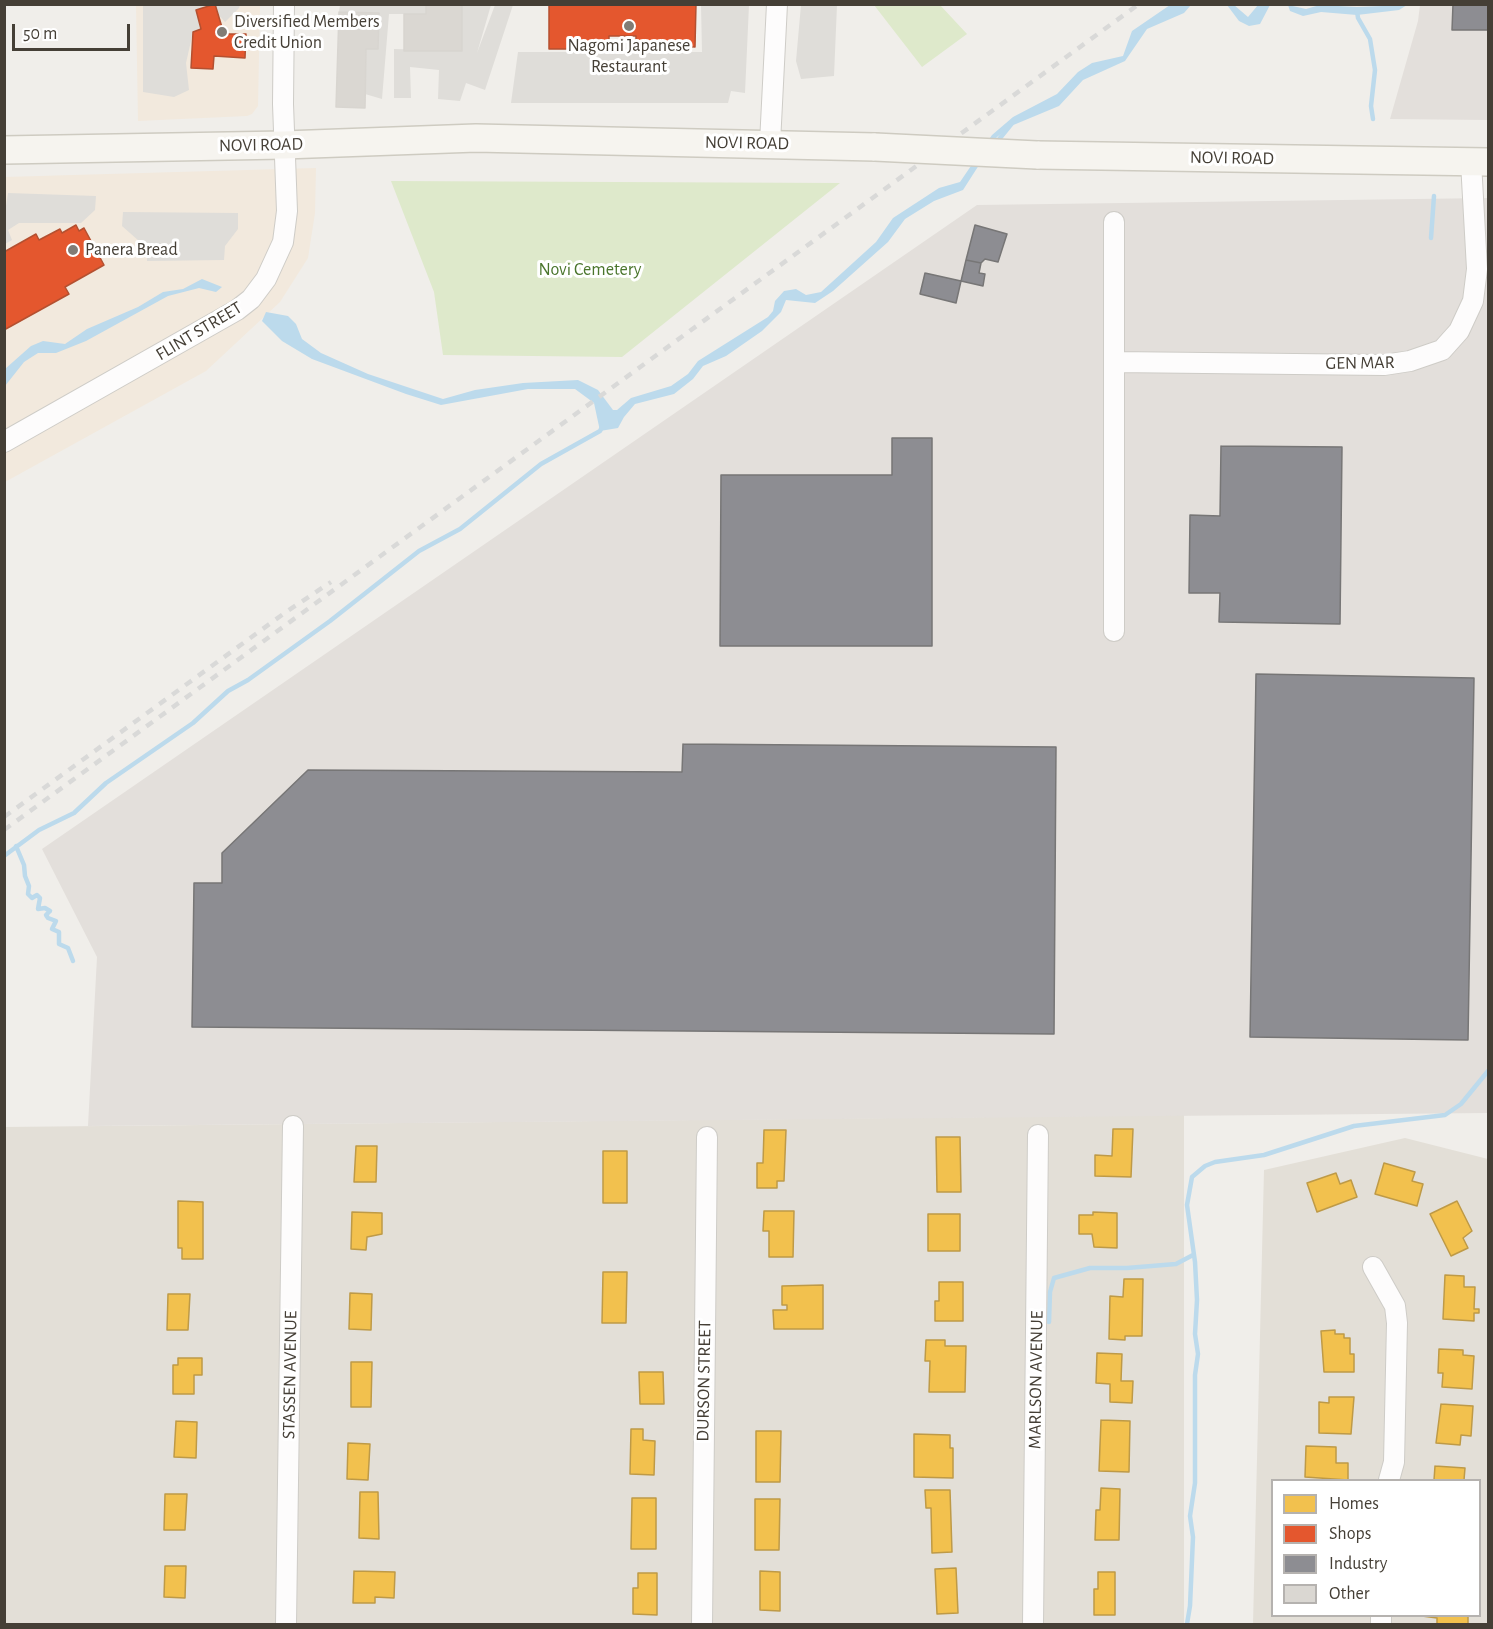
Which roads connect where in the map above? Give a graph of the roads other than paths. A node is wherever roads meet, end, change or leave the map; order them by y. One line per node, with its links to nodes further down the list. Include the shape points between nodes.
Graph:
1 (284, 4): 4 (street, FLINT STREET)
2 (777, 4): 3 (street)
3 (770, 143): 4 (main road, NOVI ROAD, via 476,138); 6 (main road, NOVI ROAD, bridge, via 1037,155)
4 (284, 145): 5 (main road, NOVI ROAD); 9 (street, FLINT STREET, via 288,200 283,242 274,265 251,299 220,321)
5 (4, 150)
6 (1480, 162): 8 (street, GEN MAR, via 1473,301 1459,331 1442,350 1384,365)
7 (1114, 222): 8 (street)
8 (1114, 362): 10 (street)
9 (4, 442)
10 (1114, 631)
11 (293, 1126): 16 (street, STASSEN AVENUE)
12 (1038, 1135): 18 (street, MARLSON AVENUE)
13 (707, 1137): 17 (street, DURSON STREET)
14 (1373, 1267): 15 (street, via 1395,1306 1397,1323 1394,1462)
15 (1389, 1479)
16 (286, 1624)
17 (702, 1624)
18 (1033, 1624)

